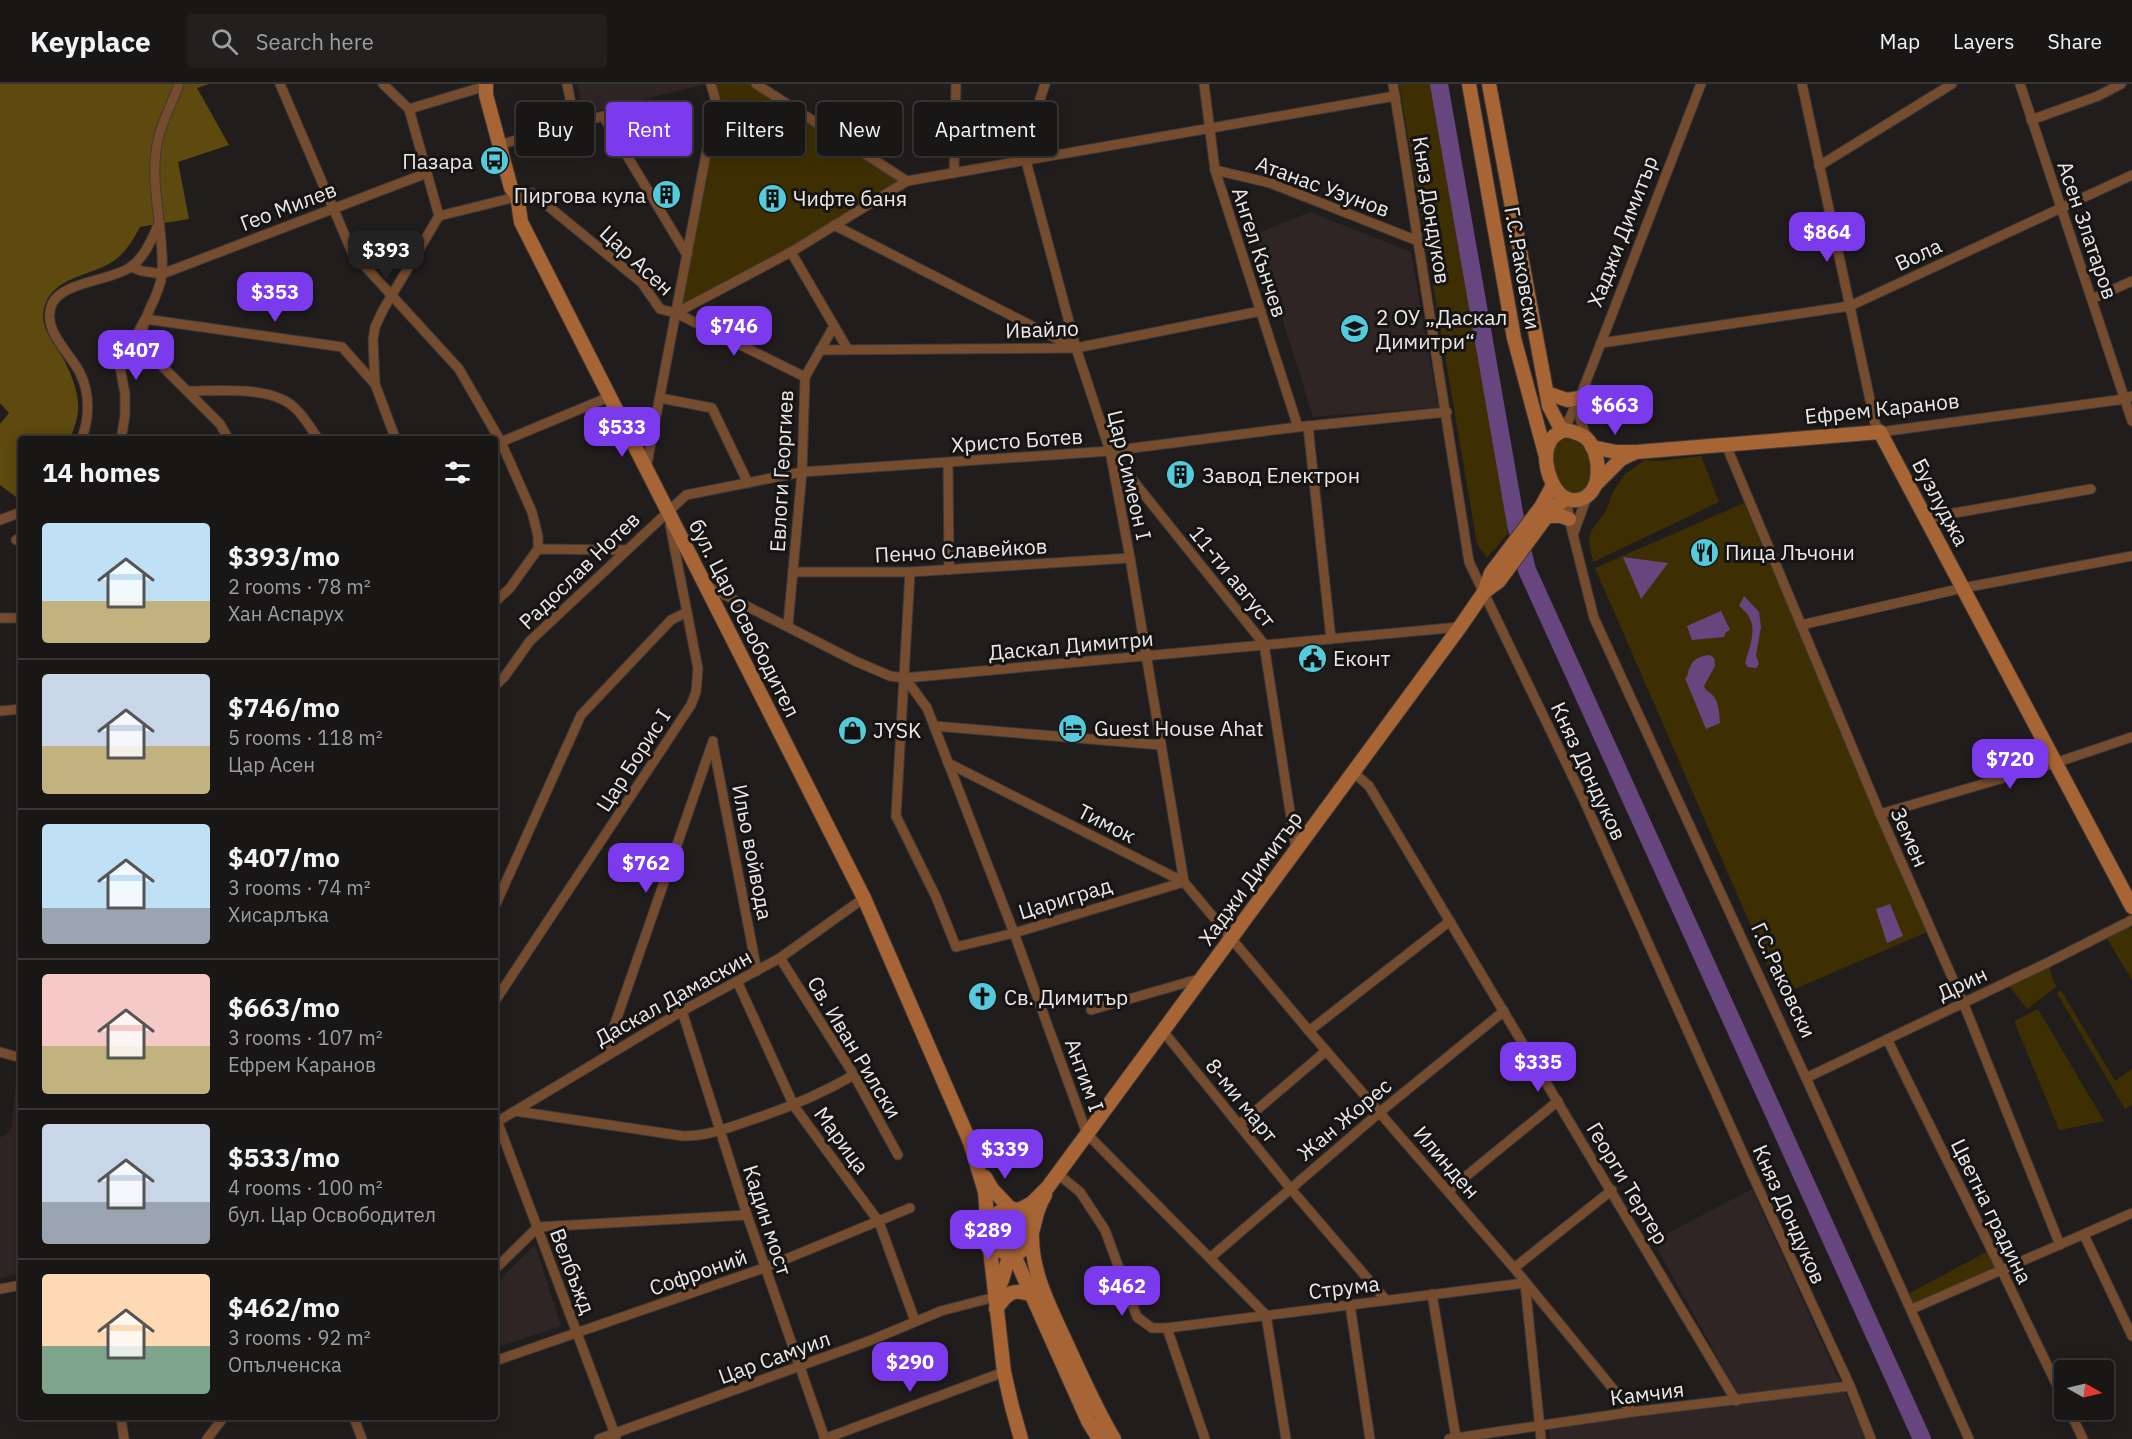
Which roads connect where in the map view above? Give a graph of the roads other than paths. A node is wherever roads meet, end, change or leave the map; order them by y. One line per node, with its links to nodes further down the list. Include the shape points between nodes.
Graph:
1 (179, 84): 38 (street, via 158,140 155,175)
2 (280, 84): 36 (street)
3 (383, 84): 21 (street)
4 (567, 84): 20 (street)
5 (756, 84): 33 (street)
6 (956, 84): 31 (street)
7 (1045, 84): 27 (street, Цар Симеон I, via 1028,140)
8 (1204, 84): 24 (street, Ангел Кънчев)
9 (1393, 84): 19 (street, Княз Дондуков)
10 (1469, 84): 83 (street, Г.С.Раковски, via 1514,338)
11 (1488, 84): 60 (street, Г.С.Раковски)
12 (1701, 84): 53 (street, Хаджи Димитър)
13 (1802, 84): 28 (street, Бузлуджа)
14 (1952, 84): 28 (street)
15 (2020, 84): 23 (street, Асен Златаров)
16 (2121, 84): 23 (street)
17 (487, 85): 21 (street); 26 (street); 34 (street, бул. Цар Освободител, via 486,95 511,188)
18 (714, 85): 42 (street, via 716,102)
19 (1395, 96): 24 (street); 40 (street, Княз Дондуков)
20 (571, 102)
21 (409, 109): 30 (street)
22 (594, 118): 42 (street, via 603,116)
23 (2031, 120): 35 (street, Асен Златаров)
24 (1208, 128): 27 (street); 29 (street, Ангел Кънчев)
25 (516, 139): 26 (street)
26 (506, 142): 34 (street, via 518,185)
27 (1026, 161): 31 (street); 55 (street, Цар Симеон I)
28 (1819, 165): 48 (street, Бузлуджа)
29 (1215, 170): 40 (street, Атанас Узунов, via 1270,183); 49 (street, Ангел Кънчев)
30 (427, 173): 36 (street, Гео Милев); 37 (street)
31 (954, 173): 33 (street)
32 (2132, 175): 35 (street, Вола)
33 (907, 181): 39 (street)
34 (517, 195): 37 (street); 50 (street, Цар Асен, via 532,193 642,283 660,309); 62 (street, бул. Цар Освободител, via 521,222)
35 (2063, 207): 47 (street, Асен Златаров); 48 (street, Вола)
36 (334, 208): 44 (street, Гео Милев); 46 (street, via 352,252)
37 (440, 216): 46 (street)
38 (160, 221): 43 (street, via 146,250); 44 (street)
39 (834, 225): 41 (street); 55 (street)
40 (1418, 241): 65 (street, Княз Дондуков)
41 (791, 252): 50 (street); 52 (street)
42 (687, 255): 50 (street)
43 (131, 267): 44 (street); 71 (street, via 60,294 49,314 51,328 84,386 88,417)
44 (162, 274): 51 (street)
45 (2132, 281): 47 (street)
46 (392, 296): 58 (street, via 375,327); 76 (street, via 459,369)
47 (2092, 299): 64 (street, Асен Златаров)
48 (1850, 306): 53 (street, Вола); 70 (street, Бузлуджа)
49 (1260, 311): 55 (street, Ивайло); 68 (street, Ангел Кънчев)
50 (676, 313): 57 (street, Цар Асен); 63 (street)
51 (146, 319): 58 (street, via 342,346); 59 (street, via 142,329 144,348); 72 (street, via 120,367 125,404)
52 (834, 326): 54 (street); 56 (street, Евлоги Георгиев)
53 (1601, 343): 61 (street, Хаджи Димитър)
54 (847, 348): 55 (street, Ивайло); 56 (street, Ивайло)
55 (1076, 348): 81 (street, Цар Симеон I)
56 (820, 350): 57 (street, Евлоги Георгиев)
57 (805, 377): 86 (street, Евлоги Георгиев)
58 (375, 384): 75 (street)
59 (188, 391): 73 (street); 74 (street, via 257,392 280,398 296,408)
60 (1547, 393): 61 (street, via 1567,400); 69 (street, Г.С.Раковски, via 1549,406)
61 (1581, 395): 69 (street); 79 (street, via 1582,430)
62 (609, 397): 78 (street); 85 (street, бул. Цар Освободител)
63 (660, 398): 85 (street); 87 (street, via 712,408)
64 (2129, 398): 66 (street, Асен Златаров); 70 (street, Ефрем Каранов)
65 (1447, 412): 67 (street, Христо Ботев); 108 (street, Княз Дондуков, via 1469,562)
66 (2132, 421)
67 (1308, 426): 68 (street, Христо Ботев); 116 (street)
68 (1298, 427): 81 (street, Христо Ботев)
69 (1563, 431): 79 (street, via 1575,432); 83 (street, via 1550,442)
70 (1880, 432): 80 (street, Ефрем Каранов); 95 (street, Бузлуджа)
71 (82, 436)
72 (121, 436)
73 (228, 436)
74 (316, 436)
75 (394, 436)
76 (498, 436)
77 (498, 437): 78 (street)
78 (501, 442): 99 (street, via 532,512)
79 (1590, 443): 82 (street, Ефрем Каранов, via 1616,452); 89 (street, via 1597,464)
80 (1726, 445): 82 (street, Ефрем Каранов); 114 (street, Земен)
81 (1110, 451): 84 (street, Христо Ботев); 102 (street, Цар Симеон I); 117 (street, 11-ти август)
82 (1636, 452): 89 (street, via 1621,459)
83 (1546, 457): 88 (street)
84 (948, 463): 86 (street, Христо Ботев); 103 (street)
85 (646, 469): 92 (street, бул. Цар Освободител)
86 (802, 472): 87 (street, Христо Ботев); 104 (street, Евлоги Георгиев)
87 (748, 483): 92 (street, Христо Ботев, via 686,495)
88 (1553, 485): 91 (street); 93 (street)
89 (1592, 489): 91 (street, via 1577,500); 98 (street)
90 (2091, 489): 95 (street)
91 (1566, 499): 93 (street); 96 (street, Г.С.Раковски)
92 (668, 511): 100 (street, Радослав Нотев); 106 (street, бул. Цар Освободител); 110 (street, Цар Борис I)
93 (1544, 511): 96 (street); 108 (street, Хаджи Димитър)
94 (18, 513): 97 (street)
95 (1926, 518): 107 (street, Бузлуджа)
96 (1569, 519): 98 (street, Г.С.Раковски)
97 (0, 520)
98 (1574, 534): 156 (street, Г.С.Раковски, via 1594,618)
99 (538, 549): 100 (street); 109 (street)
100 (626, 550): 120 (street, Радослав Нотев, via 530,641)
101 (2132, 556): 107 (street)
102 (1130, 558): 103 (street, Пенчо Славейков); 118 (street, Цар Симеон I)
103 (950, 570): 105 (street, Пенчо Славейков)
104 (793, 572): 105 (street, Пенчо Славейков); 113 (street, Евлоги Георгиев)
105 (910, 572): 119 (street)
106 (705, 585): 113 (street, Даскал Димитри); 132 (street, бул. Цар Освободител)
107 (1963, 588): 114 (street); 127 (street, Бузлуджа)
108 (1484, 592): 115 (street, Хаджи Димитър); 207 (street, Княз Дондуков, via 1582,796)
109 (498, 599)
110 (687, 612): 133 (street, via 671,620 581,715); 143 (street, Цар Борис I, via 698,669 691,705)
111 (0, 618): 112 (street)
112 (18, 618)
113 (788, 625): 119 (street, Даскал Димитри, via 855,661)
114 (1801, 625): 129 (street, Земен)
115 (1460, 627): 116 (street, Даскал Димитри); 128 (street, Хаджи Димитър)
116 (1330, 639): 117 (street, Даскал Димитри)
117 (1264, 644): 118 (street, Даскал Димитри); 130 (street, 11-ти август)
118 (1146, 657): 119 (street, Даскал Димитри); 125 (street, Цар Симеон I)
119 (905, 678): 123 (street, Антим I, via 927,708); 137 (street, Цариград, via 896,816 956,947)
120 (498, 683)
121 (18, 709): 122 (street)
122 (0, 711)
123 (934, 726): 125 (street); 126 (street, Антим I)
124 (2132, 737): 127 (street)
125 (1161, 745): 131 (street, Цар Симеон I)
126 (948, 763): 131 (street, Тимок); 137 (street, Антим I)
127 (2055, 763): 129 (street); 134 (street, Бузлуджа)
128 (1353, 772): 130 (street, Хаджи Димитър); 136 (street, Георги Тертер, via 1369,786)
129 (1880, 814): 144 (street, Земен)
130 (1296, 850): 138 (street, Хаджи Димитър)
131 (1184, 882): 137 (street, Цариград); 138 (street, Тимок)
132 (864, 898): 139 (street, Даскал Дамаскин); 167 (street, бул. Цар Освободител)
133 (498, 899)
134 (2132, 907)
135 (2132, 920): 144 (street, Дрин)
136 (1450, 921): 147 (street, Георги Тертер); 149 (street)
137 (1014, 933): 165 (street, Антим I)
138 (1231, 939): 141 (street, Хаджи Димитър); 149 (street, Илинден)
139 (780, 958): 140 (street, Даскал Дамаскин); 155 (street, Св. Иван Рилски)
140 (757, 970): 142 (street, Даскал Дамаскин); 153 (street, Ильо войвода, via 713,741 611,1035)
141 (1202, 978): 145 (street); 148 (street, Хаджи Димитър)
142 (737, 981): 146 (street, Даскал Дамаскин); 158 (street, Марица)
143 (498, 996)
144 (1963, 1002): 150 (street, Дрин); 182 (street, Земен)
145 (1091, 1010)
146 (682, 1011): 153 (street, Даскал Дамаскин); 164 (street, Кадин мост)
147 (1504, 1011): 157 (street, Георги Тертер); 160 (street, Жан Жорес)
148 (1163, 1031): 163 (street, 8-ми март); 165 (street, Хаджи Димитър)
149 (1309, 1031): 151 (street, Илинден)
150 (1887, 1039): 156 (street, Дрин); 188 (street, Цветна градина)
151 (1326, 1051): 160 (street, Илинден); 163 (street)
152 (0, 1052): 154 (street)
153 (610, 1052): 159 (street, Даскал Дамаскин)
154 (18, 1057)
155 (854, 1075): 158 (street); 166 (street, Св. Иван Рилски)
156 (1806, 1078): 197 (street, Г.С.Раковски)
157 (1558, 1101): 171 (street, Георги Тертер); 172 (street)
158 (794, 1106): 164 (street); 177 (street, Марица)
159 (515, 1111): 161 (street, Даскал Дамаскин); 164 (street, via 683,1136)
160 (1380, 1112): 170 (street, Жан Жорес); 172 (street, Илинден)
161 (498, 1119)
162 (498, 1125): 178 (street, Велбъжд)
163 (1239, 1125): 170 (street, 8-ми март)
164 (721, 1131): 176 (street, Кадин мост)
165 (1087, 1134): 168 (street, Хаджи Димитър); 184 (street, Антим I)
166 (898, 1155)
167 (980, 1169): 174 (street, via 992,1188); 180 (street, via 988,1205)
168 (1058, 1174): 169 (street, Хаджи Димитър); 200 (street, via 1080,1192 1105,1230 1137,1317 1152,1328)
169 (1048, 1187): 174 (street, via 1032,1203); 179 (street)
170 (1290, 1188): 184 (street, Жан Жорес); 194 (street, 8-ми март)
171 (1612, 1190): 187 (street); 208 (street, Георги Тертер)
172 (1448, 1191): 187 (street, Илинден)
173 (910, 1208): 177 (street, Софроний)
174 (1015, 1209): 179 (street, via 1028,1216); 180 (street, via 993,1216)
175 (2132, 1213): 181 (street)
176 (747, 1215): 178 (street); 186 (street, Кадин мост)
177 (879, 1222): 186 (street, Софроний); 199 (street, Марица)
178 (538, 1227): 185 (street); 201 (street, Велбъжд)
179 (1032, 1232): 183 (street, via 1024,1248); 223 (street, via 1035,1268 1052,1311)
180 (988, 1234): 183 (street, via 997,1249); 195 (street)
181 (2084, 1235): 182 (street); 202 (street)
182 (2060, 1245): 188 (street)
183 (1011, 1253): 193 (street); 195 (street)
184 (1210, 1258): 198 (street, Антим I)
185 (498, 1266)
186 (764, 1268): 201 (street, Софроний); 204 (street, Кадин мост)
187 (1514, 1268): 189 (street, Илинден)
188 (2002, 1271): 197 (street); 206 (street, Цветна градина)
189 (1525, 1283): 192 (street, Струма); 209 (street, Илинден); 214 (street)
190 (18, 1286): 191 (street)
191 (0, 1289)
192 (1432, 1294): 194 (street, Струма); 227 (street)
193 (1032, 1295): 195 (street, via 1014,1291); 222 (street)
194 (1386, 1300): 196 (street, Струма)
195 (996, 1303): 199 (street, Цар Самуил, via 958,1305); 205 (street)
196 (1350, 1305): 198 (street, Струма); 226 (street)
197 (1912, 1309): 230 (street, Г.С.Раковски)
198 (1266, 1315): 200 (street, Струма); 225 (street)
199 (915, 1321): 204 (street, Цар Самуил)
200 (1167, 1328): 224 (street)
201 (577, 1332): 203 (street, Софроний); 215 (street, Велбъжд)
202 (2132, 1336)
203 (498, 1360)
204 (800, 1366): 215 (street, Цар Самуил); 220 (street, Кадин мост)
205 (1004, 1372): 220 (street); 221 (street)
206 (2054, 1379)
207 (1850, 1386): 208 (street, Камчия); 229 (street, Княз Дондуков)
208 (1736, 1401): 209 (street, Камчия)
209 (1632, 1412): 214 (street, Камчия)
210 (121, 1420): 216 (street)
211 (221, 1420): 217 (street)
212 (355, 1420): 218 (street)
213 (2074, 1420): 231 (street)
214 (1540, 1427): 227 (street, Камчия); 228 (street)
215 (616, 1436): 219 (street, Цар Самуил)
216 (124, 1439)
217 (207, 1439)
218 (362, 1439)
219 (599, 1439)
220 (825, 1439)
221 (1021, 1439)
222 (1099, 1439)
223 (1114, 1439)
224 (1205, 1439)
225 (1286, 1439)
226 (1370, 1439)
227 (1453, 1439)
228 (1541, 1439)
229 (1871, 1439)
230 (1969, 1439)
231 (2083, 1439)

